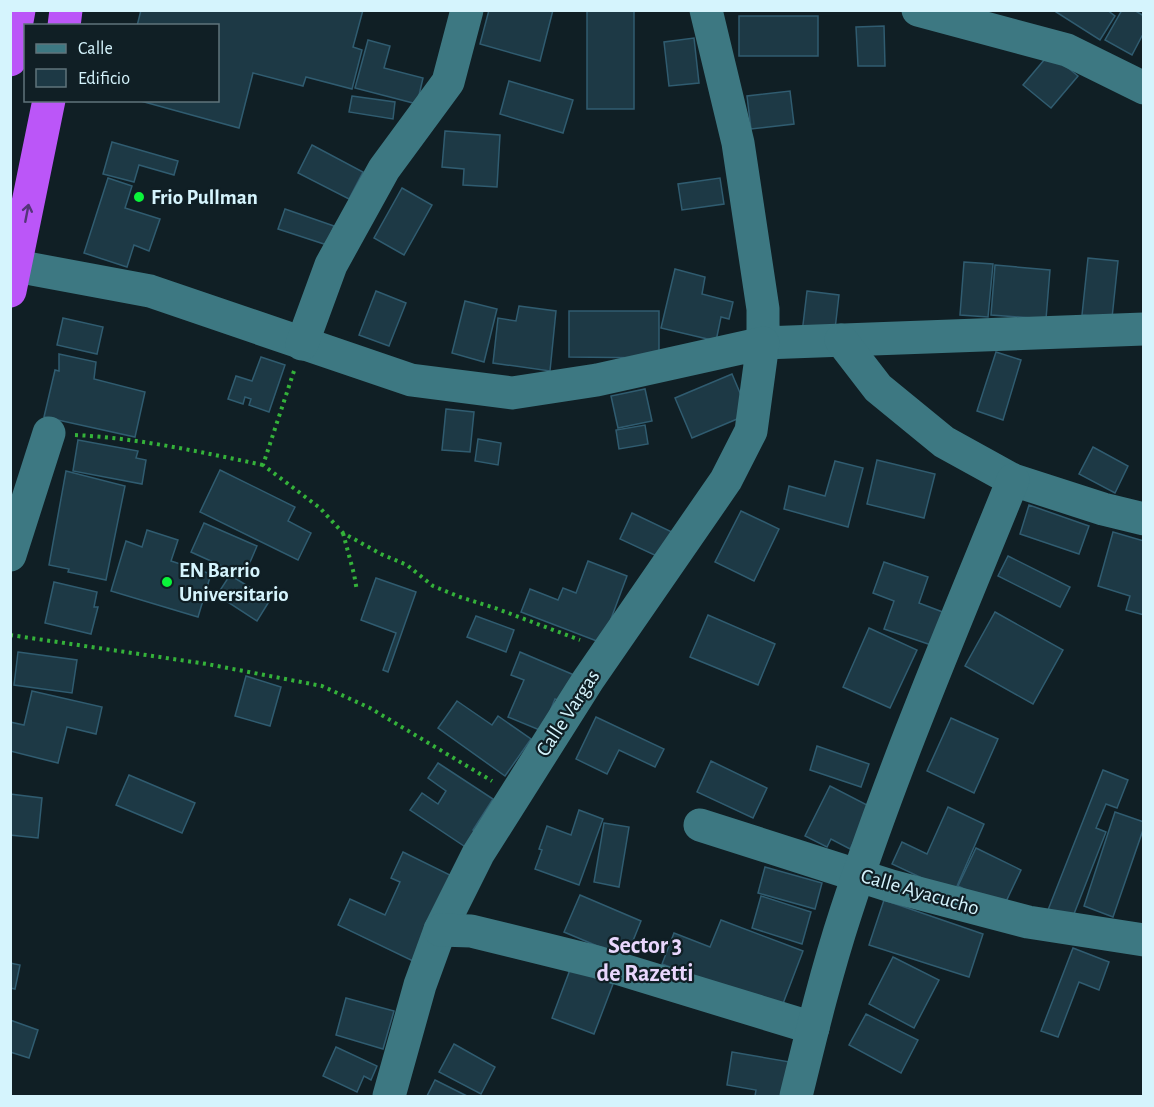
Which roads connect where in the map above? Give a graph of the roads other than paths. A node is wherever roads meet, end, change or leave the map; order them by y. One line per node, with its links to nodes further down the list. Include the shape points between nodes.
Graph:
1 (19, 10): 5 (highway)
2 (467, 10): 12 (street, via 448,82 384,169 330,265)
3 (705, 10): 11 (street, Calle Vargas, via 738,143 763,309)
4 (918, 10): 6 (street, via 1067,50)
5 (10, 60)
6 (1143, 88)
7 (49, 102): 8 (highway, one-way to 7)
8 (14, 278): 12 (street, via 150,291)
9 (1143, 329): 10 (street)
10 (841, 340): 11 (street); 14 (street, via 878,388 935,435)
11 (763, 343): 12 (street, via 597,380 512,393 411,380); 19 (street, Calle Vargas, via 750,431 726,480 608,651 478,854)
12 (302, 344)
13 (49, 433): 16 (street)
14 (1013, 480): 15 (street); 18 (street, via 914,724)
15 (1143, 519)
16 (10, 555)
17 (700, 825): 18 (street, Calle Ayacucho)
18 (859, 874): 20 (street, Calle Ayacucho, via 1028,922); 21 (street)
19 (440, 930): 21 (street, via 471,931 597,962); 22 (street, Calle Vargas)
20 (1143, 940)
21 (813, 1028): 23 (street)
22 (389, 1096)
23 (796, 1096)

